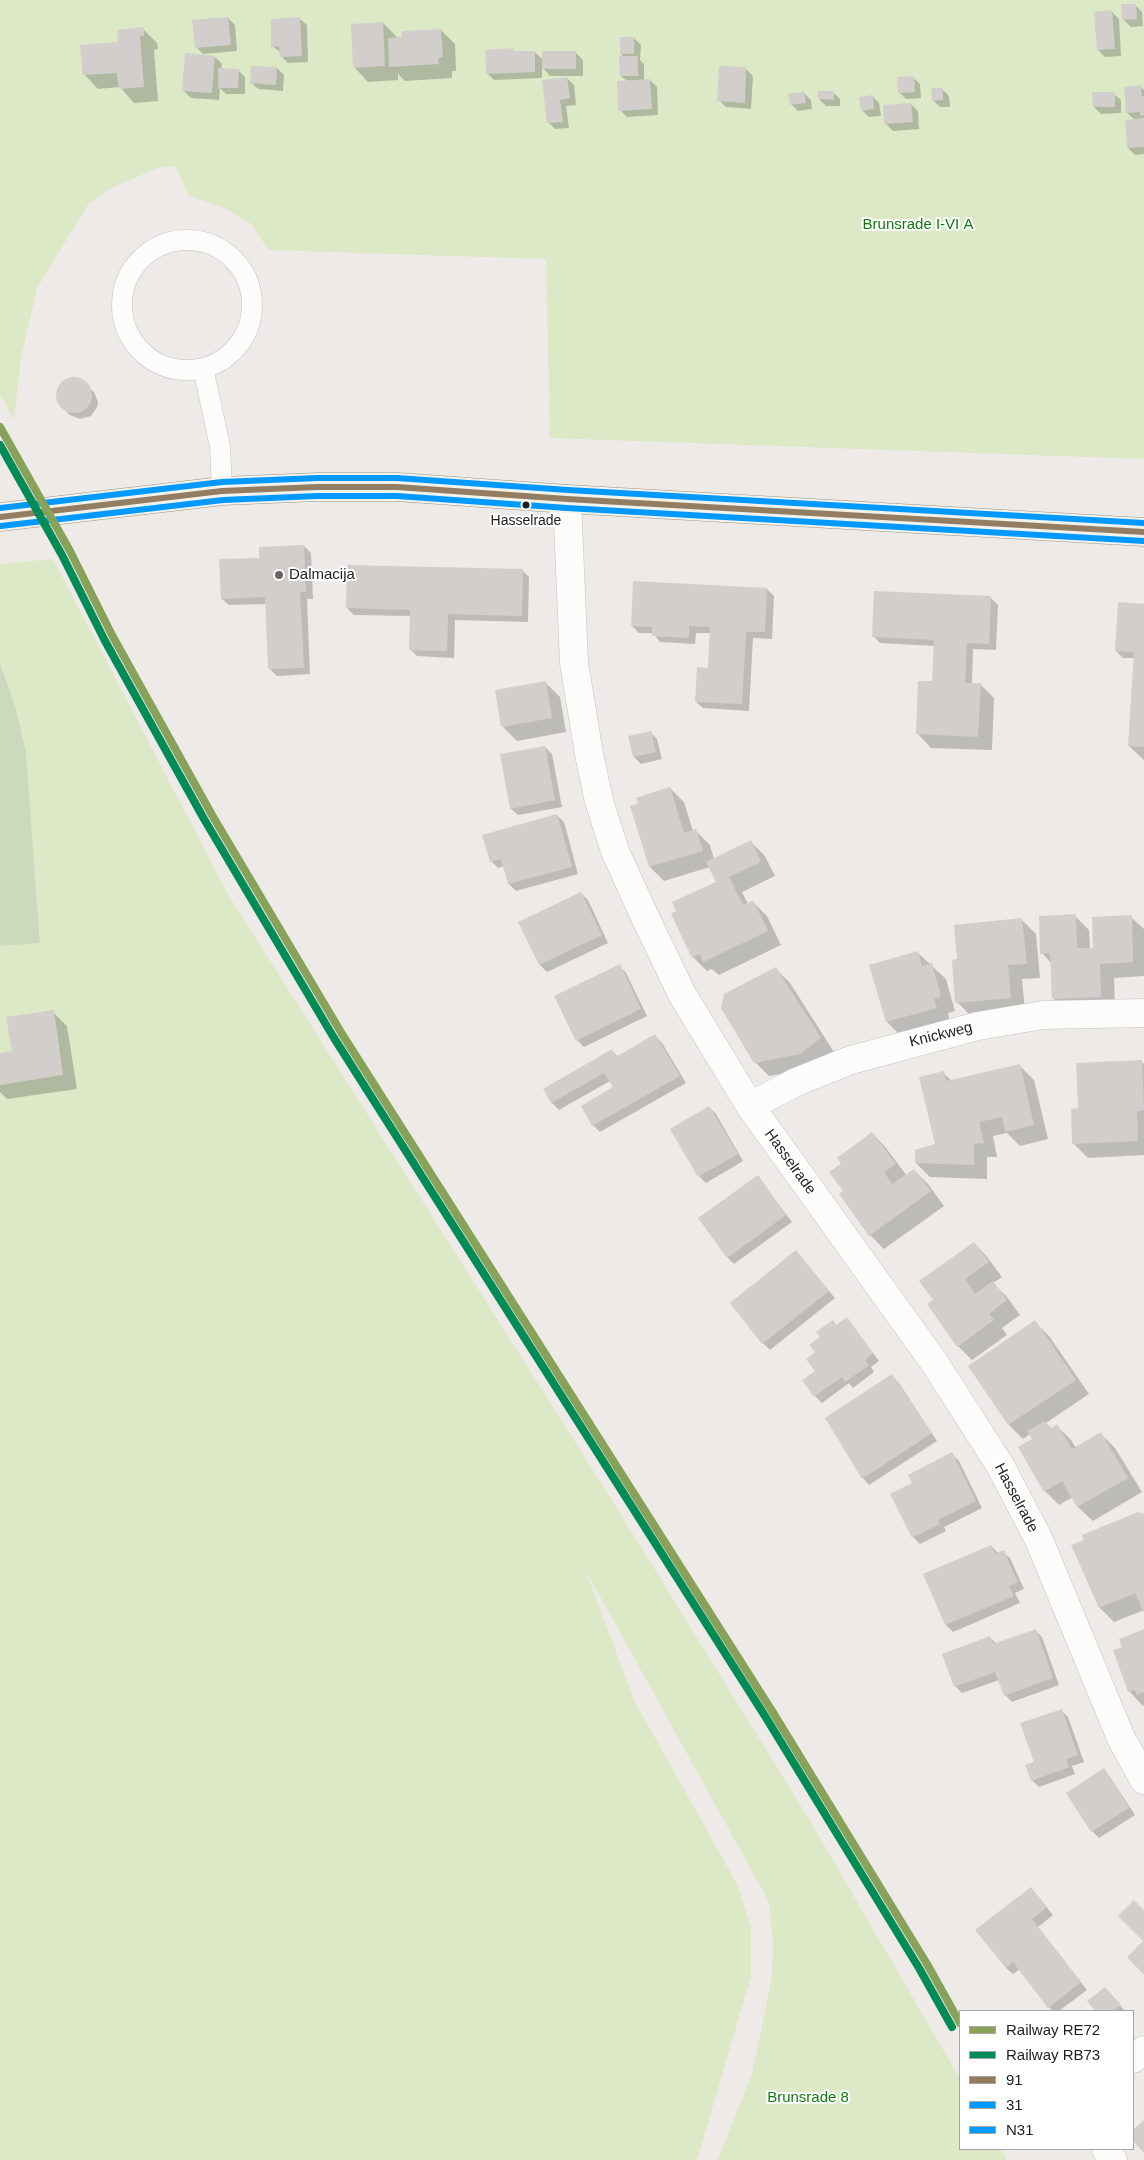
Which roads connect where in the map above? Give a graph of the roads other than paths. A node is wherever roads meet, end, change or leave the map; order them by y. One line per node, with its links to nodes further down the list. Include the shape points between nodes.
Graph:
1 (203, 368): 1 (lane, via 220,361 241,342 250,323 252,294 241,266 227,252 211,243 182,239 154,248 136,264 124,287 122,310 132,340 155,362 177,369); 2 (lane, via 220,446)
2 (222, 491): 3 (street, via 397,487); 4 (street)
3 (567, 499): 5 (street); 7 (street, Hasselrade, via 574,663 599,801 615,851 682,994)
4 (0, 517)
5 (1144, 532)
6 (1144, 1013): 7 (street, Knickweg, via 1043,1015 978,1026 851,1060 796,1082)
7 (750, 1106): 8 (street, Hasselrade, via 934,1362 1001,1467 1039,1540 1121,1738)
8 (1144, 1780)
9 (1144, 2050): 10 (street)
10 (1134, 2058)

